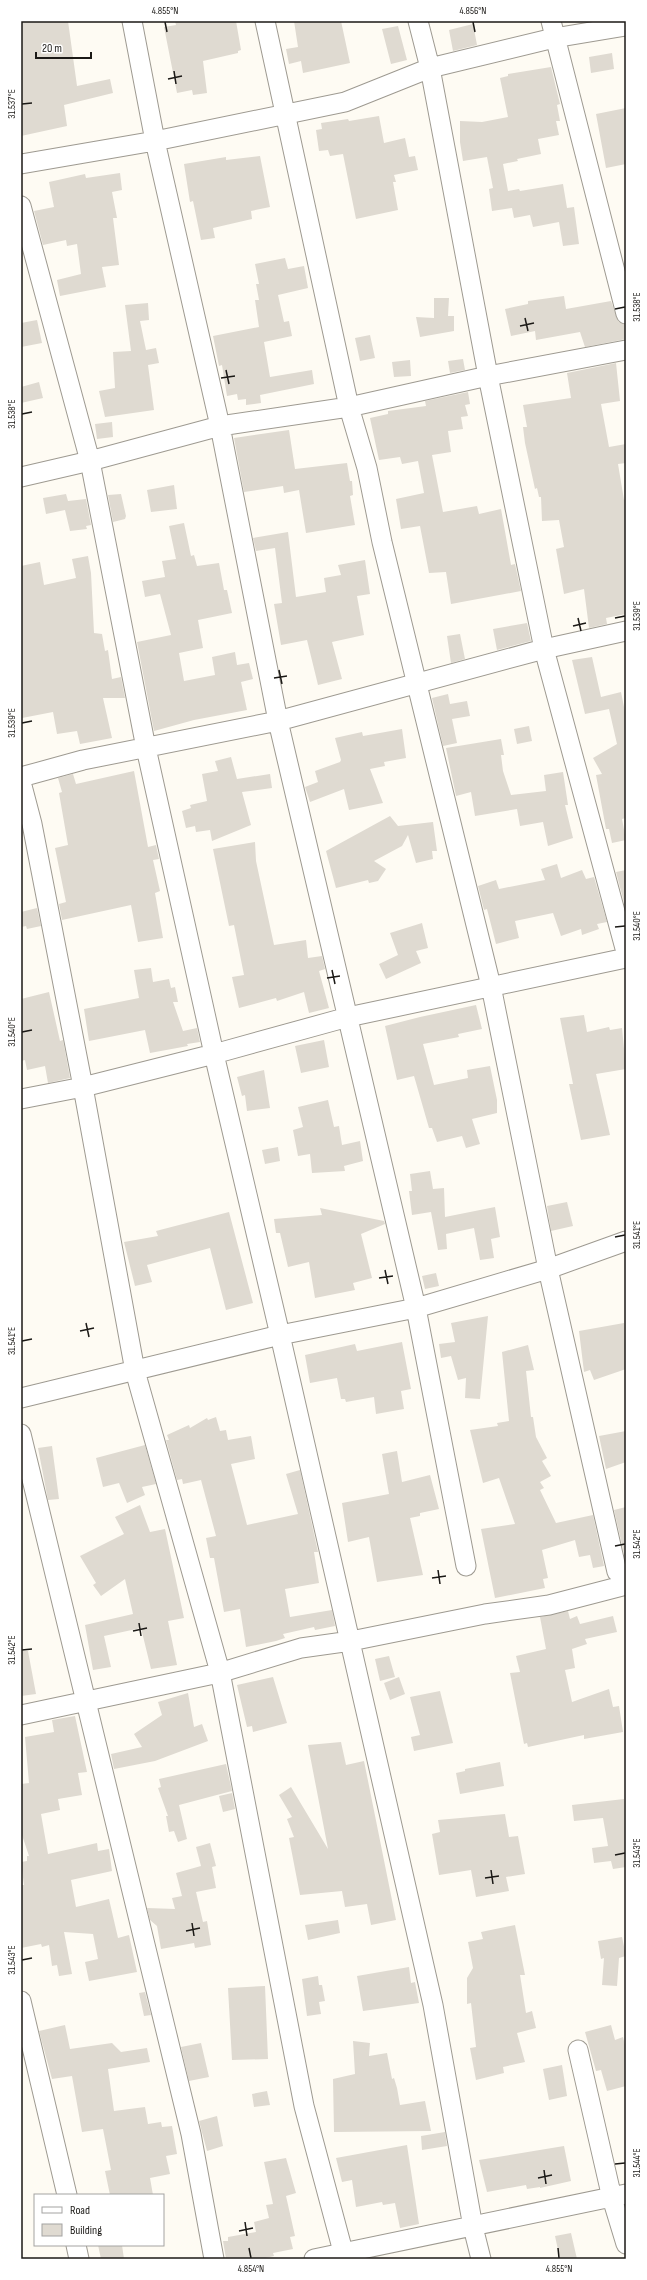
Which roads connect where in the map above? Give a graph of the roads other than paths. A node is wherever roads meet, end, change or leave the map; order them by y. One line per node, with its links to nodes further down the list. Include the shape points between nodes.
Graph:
1 (132, 21): 8 (street)
2 (265, 21): 7 (street)
3 (418, 21): 6 (street)
4 (626, 26): 5 (street)
5 (552, 30): 6 (street); 11 (street)
6 (430, 68): 7 (street, via 345,102); 13 (street)
7 (284, 114): 8 (street); 14 (street)
8 (155, 141): 9 (street); 15 (street)
9 (21, 164)
10 (21, 206): 16 (street)
11 (626, 314)
12 (626, 350): 13 (street)
13 (488, 376): 14 (street); 19 (street)
14 (349, 407): 15 (street); 20 (street, via 367,468)
15 (220, 426): 16 (street); 21 (street)
16 (90, 461): 17 (street); 22 (street)
17 (21, 477)
18 (626, 632): 19 (street)
19 (544, 649): 20 (street); 25 (street)
20 (416, 684): 21 (street); 27 (street)
21 (278, 721): 22 (street); 28 (street)
22 (146, 748): 23 (street, via 83,760); 29 (street)
23 (21, 777)
24 (21, 782): 30 (street, via 32,824)
25 (626, 952)
26 (626, 958): 27 (street)
27 (491, 986): 28 (street); 33 (street)
28 (348, 1017): 29 (street); 34 (street)
29 (214, 1054): 30 (street); 35 (street)
30 (83, 1087): 31 (street); 36 (street)
31 (21, 1099)
32 (626, 1241): 33 (street)
33 (548, 1269): 34 (street); 40 (street)
34 (416, 1308): 35 (street); 39 (street)
35 (280, 1335): 36 (street); 46 (street, via 433,2005)
36 (135, 1371): 37 (street); 49 (street, via 220,1672 304,2106)
37 (21, 1398)
38 (21, 1434): 51 (street, via 191,2134)
39 (466, 1566)
40 (621, 1579): 41 (street, via 549,1605 485,1614 351,1641 301,1648 219,1672)
41 (21, 1715)
42 (21, 2001): 44 (street)
43 (578, 2050): 45 (street)
44 (67, 2194)
45 (619, 2196): 46 (street); 47 (street)
46 (473, 2227): 49 (street); 53 (street)
47 (626, 2244)
48 (76, 2246): 50 (street)
49 (345, 2257): 52 (street)
50 (79, 2259)
51 (214, 2259)
52 (314, 2259)
53 (481, 2259)

